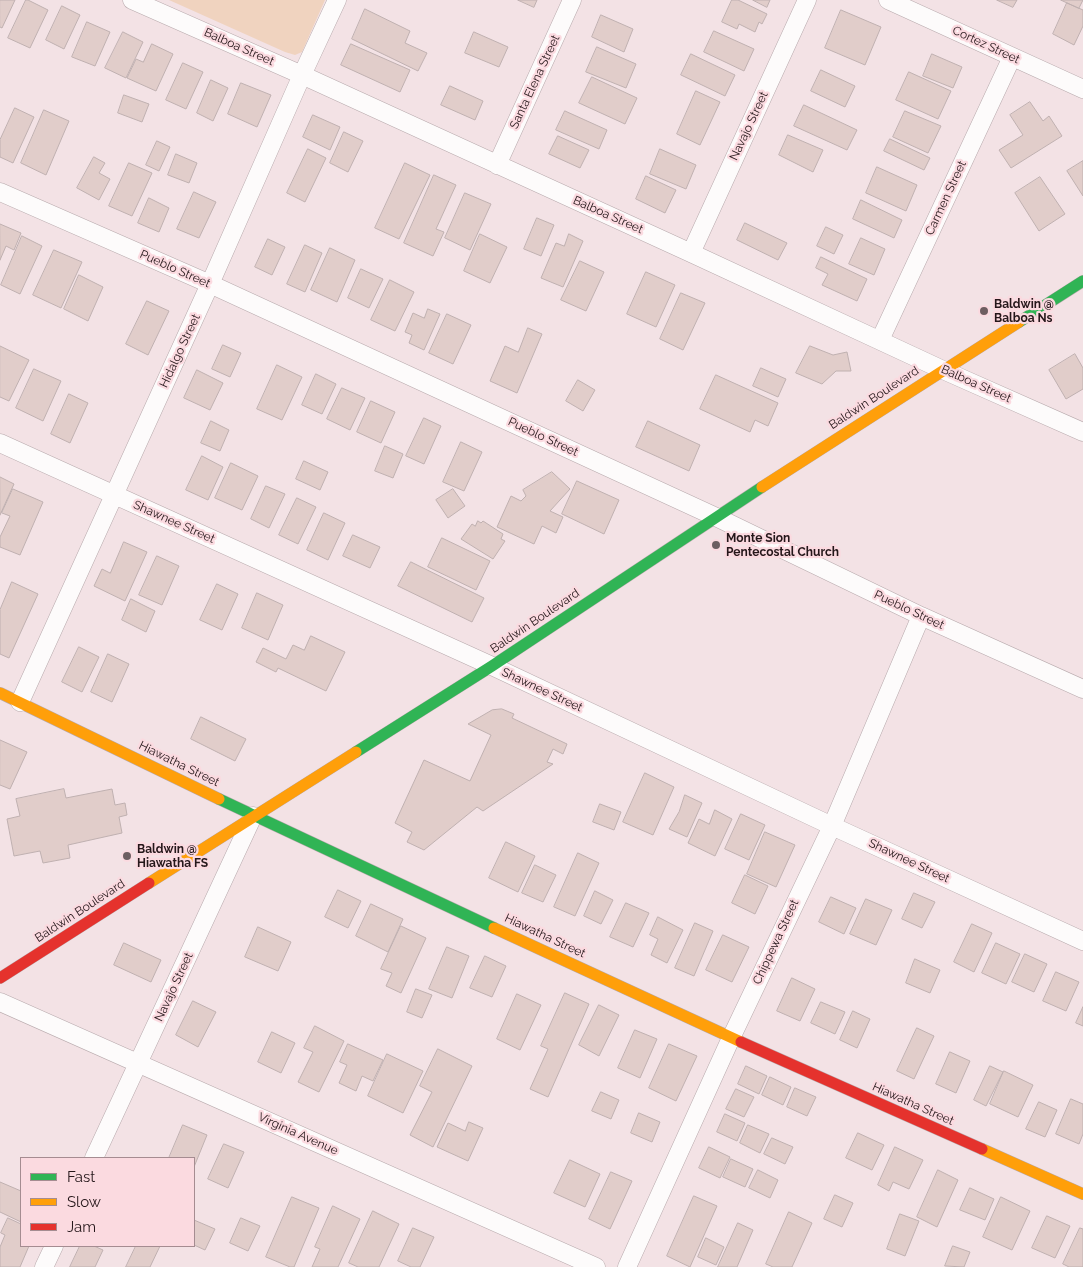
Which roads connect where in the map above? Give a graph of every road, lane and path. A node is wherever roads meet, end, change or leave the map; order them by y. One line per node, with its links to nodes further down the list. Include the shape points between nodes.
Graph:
1 (132, 0): 7 (street, Balboa Street)
2 (337, 0): 7 (street, Hidalgo Street)
3 (572, 0): 9 (street, Santa Elena Street)
4 (807, 0): 11 (street, Navajo Street)
5 (888, 0): 6 (street, Cortez Street)
6 (1012, 57): 8 (street, Cortez Street); 14 (street, Carmen Street)
7 (302, 75): 9 (street, Balboa Street); 13 (street, Hidalgo Street)
8 (1083, 89)
9 (497, 165): 11 (street, Balboa Street)
10 (0, 192): 13 (street, Pueblo Street)
11 (691, 253): 14 (street, Balboa Street)
12 (1083, 282): 15 (main road, Baldwin Boulevard)
13 (210, 284): 18 (street, Hidalgo Street); 19 (street, Pueblo Street)
14 (880, 340): 15 (street, Balboa Street)
15 (944, 370): 16 (street, Balboa Street); 19 (main road, Baldwin Boulevard)
16 (1083, 432)
17 (0, 443): 18 (street, Shawnee Street)
18 (114, 495): 21 (street, Shawnee Street); 24 (street, Hidalgo Street)
19 (716, 517): 20 (street, Pueblo Street); 21 (main road, Baldwin Boulevard)
20 (921, 616): 22 (street, Pueblo Street); 26 (street, Chippewa Street)
21 (492, 666): 25 (main road, Baldwin Boulevard); 26 (street, Shawnee Street)
22 (1083, 688)
23 (0, 693): 24 (main road, Hiawatha Street)
24 (20, 702): 25 (main road, Hiawatha Street)
25 (253, 816): 28 (main road, Baldwin Boulevard); 30 (main road, Hiawatha Street); 31 (street, Navajo Street)
26 (832, 826): 27 (street, Shawnee Street); 30 (street, Chippewa Street)
27 (1083, 941)
28 (0, 978)
29 (0, 1002): 31 (street, Virginia Avenue)
30 (731, 1038): 33 (main road, Hiawatha Street); 37 (street, Chippewa Street)
31 (138, 1063): 32 (street, Navajo Street); 36 (street, Virginia Avenue)
32 (94, 1157)
33 (1083, 1194)
34 (54, 1247): 35 (street)
35 (44, 1267)
36 (596, 1267)
37 (627, 1267)

